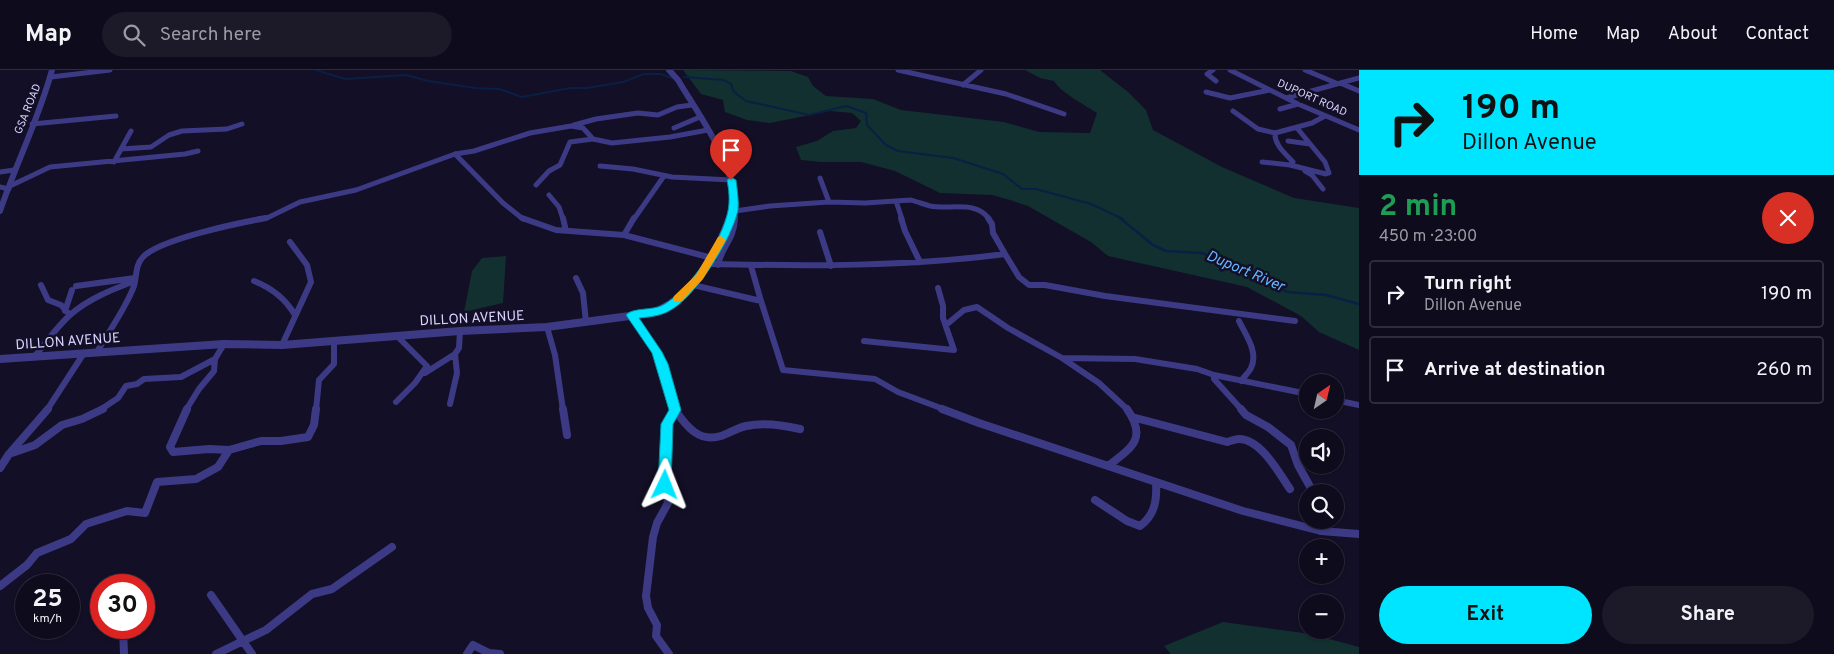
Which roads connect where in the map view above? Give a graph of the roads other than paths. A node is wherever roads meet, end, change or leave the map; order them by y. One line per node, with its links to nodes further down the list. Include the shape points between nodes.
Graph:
1 (110, 70): 8 (street)
2 (668, 70): 18 (street, DILLON AVENUE, via 678,80)
3 (898, 70): 12 (street)
4 (981, 70): 12 (street)
5 (1213, 70): 10 (street, via 1207,74)
6 (1230, 70): 13 (street, DUPORT ROAD)
7 (1305, 70): 11 (street)
8 (51, 74): 25 (street, GSA ROAD)
9 (1359, 78): 11 (street)
10 (1216, 81)
11 (1338, 83): 14 (street); 16 (street)
12 (963, 85): 21 (street, via 1006,94)
13 (1270, 90): 15 (street, via 1234,98); 16 (street, DUPORT ROAD)
14 (1359, 91)
15 (1206, 92)
16 (1286, 98): 17 (street, DUPORT ROAD)
17 (1298, 104): 19 (street); 23 (street, DUPORT ROAD)
18 (692, 105): 24 (street, DILLON AVENUE); 27 (street, via 658,114 604,117)
19 (1280, 109)
20 (1232, 111): 33 (street, via 1258,129)
21 (1064, 114)
22 (116, 116): 25 (street)
23 (1325, 116): 29 (street); 31 (street, DUPORT ROAD)
24 (700, 117): 28 (street); 30 (street, DILLON AVENUE)
25 (32, 124): 45 (street, GSA ROAD)
26 (242, 124): 37 (street, via 227,130 182,131 151,146)
27 (571, 126): 34 (street, via 583,128); 39 (street, via 530,132)
28 (674, 128)
29 (1297, 128): 33 (street); 36 (street)
30 (708, 130): 34 (street, via 612,143); 49 (street, DILLON AVENUE)
31 (1359, 130)
32 (131, 131): 37 (street)
33 (1275, 133): 42 (street, via 1277,144 1293,162)
34 (593, 139): 50 (street, via 570,142 560,165 549,171)
35 (1288, 141): 36 (street)
36 (1310, 144): 44 (street, via 1325,162 1329,173)
37 (121, 149): 40 (street)
38 (198, 151): 40 (street)
39 (455, 154): 58 (street, via 512,212 524,220); 69 (street, via 356,190 300,202 267,218 171,241 143,257)
40 (114, 162): 52 (street, via 50,168)
41 (1262, 162): 42 (street)
42 (1290, 165): 44 (street)
43 (600, 166): 47 (street)
44 (1301, 168): 53 (street)
45 (14, 170): 46 (street); 52 (street, GSA ROAD)
46 (0, 172)
47 (664, 176): 49 (street); 60 (street)
48 (820, 178): 56 (street)
49 (731, 180): 63 (street, DILLON AVENUE, via 733,211)
50 (536, 186)
51 (0, 187): 52 (street)
52 (9, 187): 57 (street, GSA ROAD)
53 (1324, 189)
54 (549, 195): 58 (street, via 562,211)
55 (896, 201): 56 (street); 62 (street, via 911,200 931,206 964,206 981,210 992,224 993,233); 64 (street, via 905,231)
56 (829, 202): 65 (street, via 735,211 734,233 720,256)
57 (0, 211)
58 (566, 231): 60 (street)
59 (820, 232): 67 (street)
60 (624, 235): 63 (street)
61 (290, 242): 76 (street, via 301,254 311,282)
62 (1005, 254): 64 (street); 79 (street, via 1019,277 1029,285)
63 (710, 261): 65 (street); 72 (street, DILLON AVENUE)
64 (920, 262): 67 (street)
65 (718, 266): 66 (street)
66 (750, 266): 67 (street); 74 (street)
67 (831, 266)
68 (576, 278): 80 (street, via 583,292)
69 (135, 280): 75 (street); 75 (street, via 74,288); 90 (street, via 129,299)
70 (254, 281): 76 (street, via 281,296)
71 (41, 285): 75 (street, via 48,300 60,305)
72 (693, 285): 74 (street); 77 (street, DILLON AVENUE, via 666,308)
73 (938, 288): 81 (street)
74 (761, 301): 110 (street, via 783,370 875,379 898,392 971,420)
75 (67, 313): 92 (street)
76 (295, 315): 88 (street)
77 (632, 315): 80 (street, DILLON AVENUE); 104 (street, via 662,364)
78 (1239, 321): 98 (street, via 1253,352 1251,368)
79 (1295, 321)
80 (586, 322): 82 (street, DILLON AVENUE)
81 (946, 324): 85 (street, via 954,350); 93 (street, via 963,311 977,307)
82 (547, 327): 83 (street, DILLON AVENUE); 107 (street, via 555,355)
83 (460, 331): 84 (street, DILLON AVENUE); 91 (street, via 459,348)
84 (398, 336): 86 (street, DILLON AVENUE); 96 (street, via 428,366)
85 (864, 341)
86 (334, 342): 88 (street, DILLON AVENUE); 108 (street, via 334,364 319,380 314,425 308,437 261,441)
87 (224, 344): 88 (street, DILLON AVENUE); 90 (street, DILLON AVENUE); 95 (street)
88 (282, 345)
89 (84, 352): 90 (street, DILLON AVENUE); 92 (street, DILLON AVENUE); 109 (street, via 47,410)
90 (97, 352)
91 (455, 354): 96 (street); 102 (street, via 458,373)
92 (35, 356): 94 (street, DILLON AVENUE)
93 (1062, 358): 97 (street, via 1135,359 1198,369); 105 (street, via 1118,398)
94 (0, 359)
95 (215, 359): 108 (street, via 214,372 196,391 170,447 173,452); 109 (street, via 181,376 144,379 126,386 118,398 92,415 62,425 35,445)
96 (421, 375): 100 (street)
97 (1214, 375): 98 (street); 113 (street, via 1214,380 1246,415 1268,427 1291,446)
98 (1241, 381): 99 (street)
99 (1299, 392)
100 (396, 402)
101 (1344, 402): 103 (street)
102 (450, 404)
103 (1359, 404)
104 (675, 410): 106 (street, via 688,430 709,437 739,428 785,425); 128 (street, via 667,424 665,485 668,503 652,537 646,596 648,608 657,624 656,636)
105 (1132, 417): 110 (street, via 1138,430 1136,441); 114 (street, via 1227,442 1239,439 1255,446 1272,460)
106 (800, 428)
107 (567, 436)
108 (229, 450): 119 (street, via 218,467 196,479 157,482 145,513 127,511 86,524 71,539 37,553)
109 (9, 454): 111 (street)
110 (1108, 466): 112 (street)
111 (0, 468)
112 (1156, 483): 115 (street, via 1157,500 1153,511 1149,521 1140,526); 116 (street, via 1243,511)
113 (1308, 484)
114 (1290, 489)
115 (1095, 500)
116 (1321, 531): 117 (street)
117 (1359, 534)
118 (392, 547): 122 (street, via 332,589 312,594 266,630)
119 (0, 586)
120 (211, 596): 122 (street)
121 (123, 639): 123 (street)
122 (243, 642): 124 (street); 125 (street)
123 (124, 654)
124 (216, 654)
125 (252, 654)
126 (467, 654): 127 (street, via 473,645 489,653)
127 (500, 654)
128 (669, 654)

